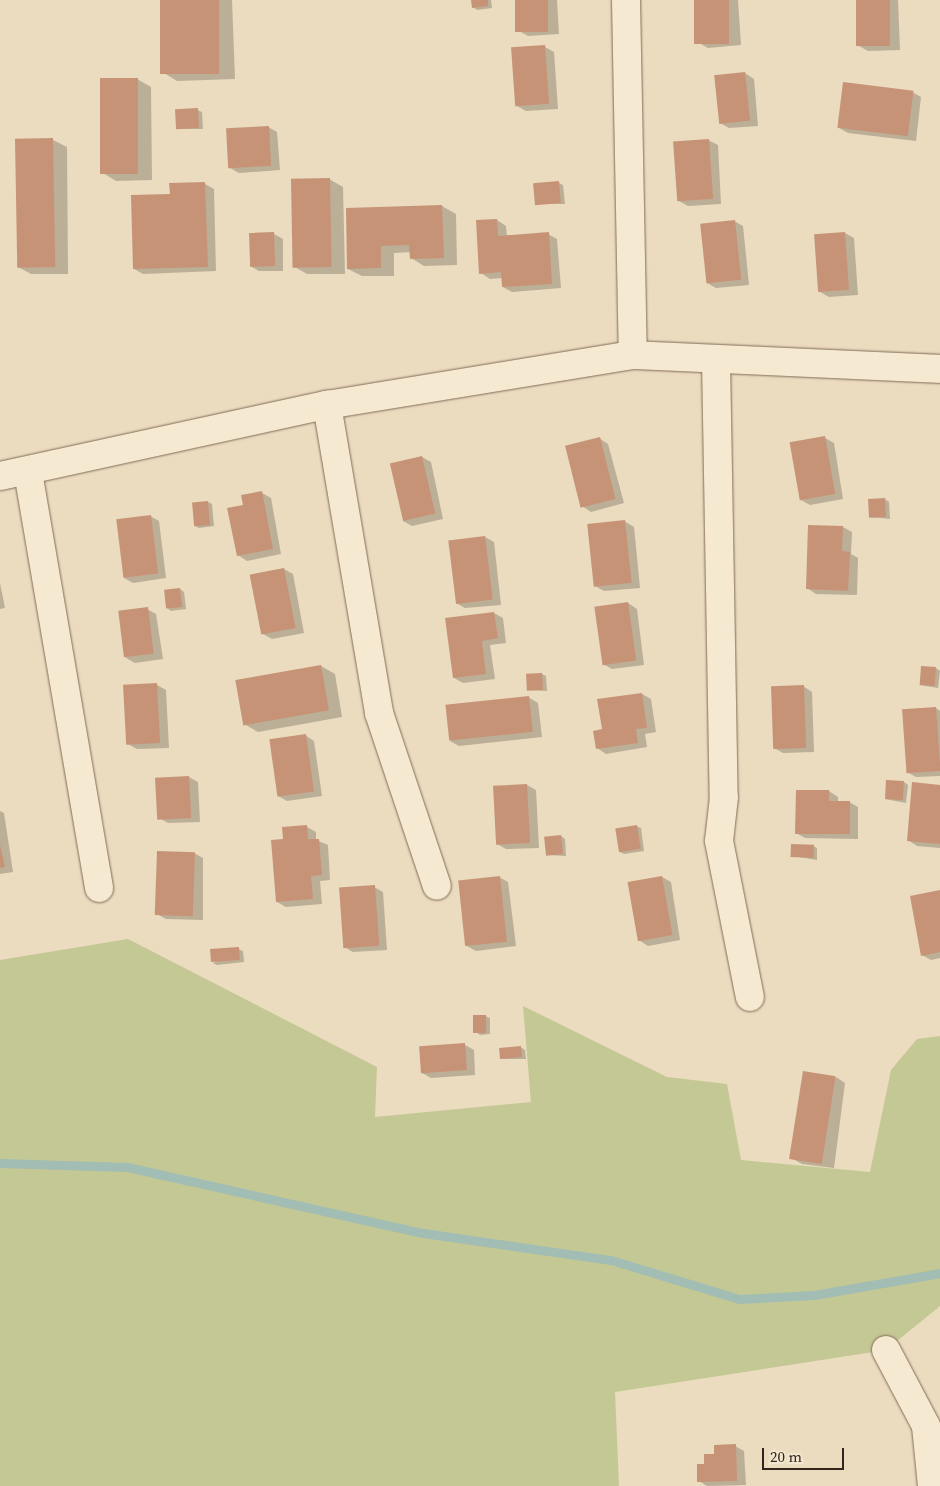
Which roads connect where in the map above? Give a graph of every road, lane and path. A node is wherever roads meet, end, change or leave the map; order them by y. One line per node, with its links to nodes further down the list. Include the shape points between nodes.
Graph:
1 (626, 0): 2 (street)
2 (633, 355): 3 (street); 5 (street)
3 (716, 359): 4 (street); 10 (street, via 724,798 719,841)
4 (939, 363)
5 (327, 405): 6 (street); 8 (street, via 379,713)
6 (28, 472): 7 (street); 9 (street)
7 (0, 476)
8 (437, 886)
9 (99, 888)
10 (750, 997)
11 (886, 1350): 12 (street, via 926,1426)
12 (932, 1486)

